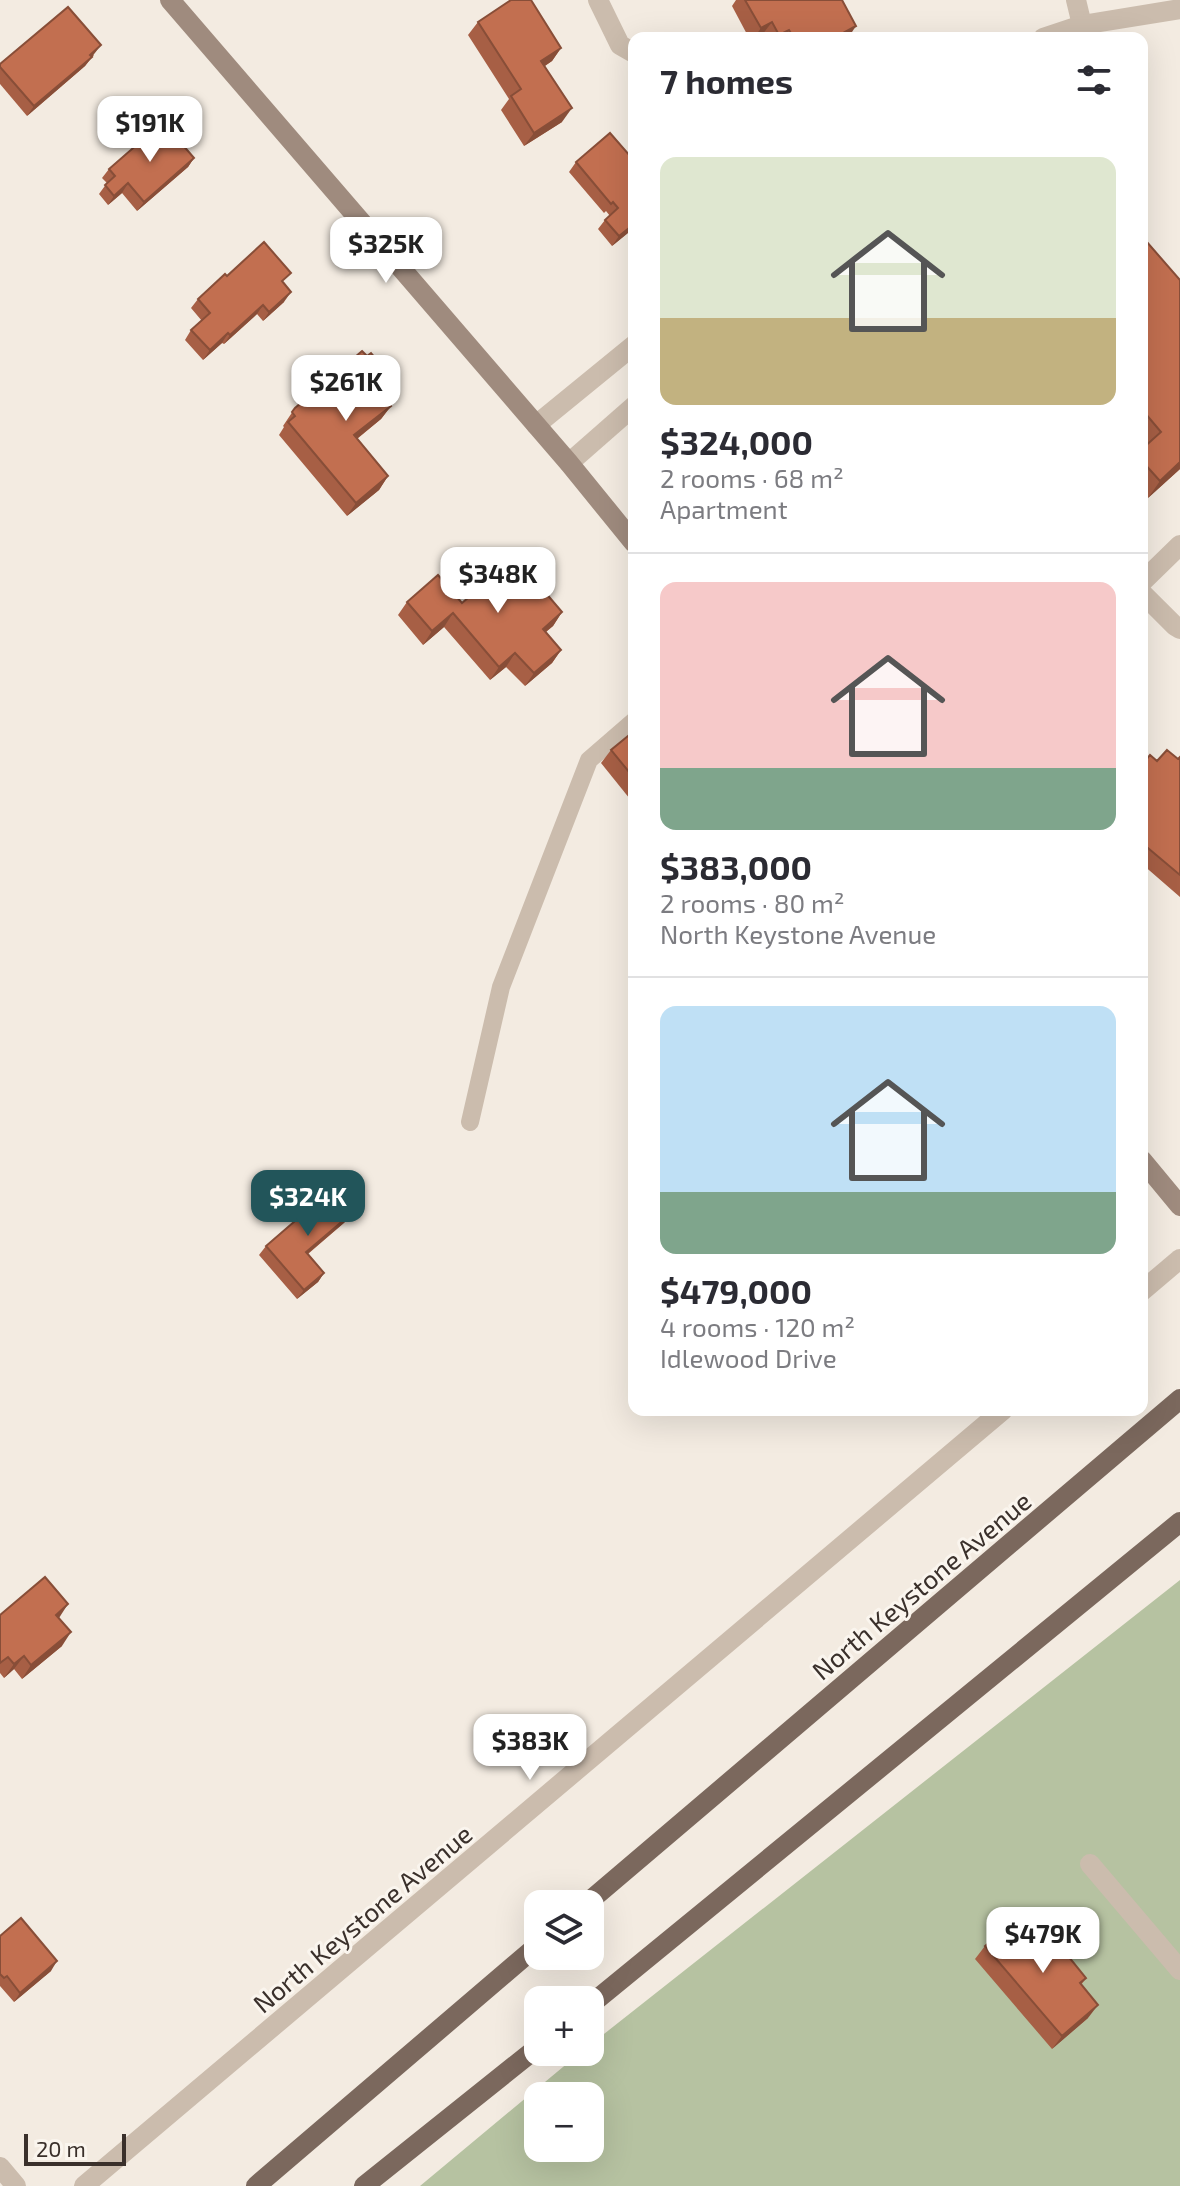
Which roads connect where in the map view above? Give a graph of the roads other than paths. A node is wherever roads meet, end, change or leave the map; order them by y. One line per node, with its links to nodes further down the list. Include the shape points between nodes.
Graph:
1 (170, 0): 10 (street)
2 (598, 0): 7 (street, via 620,45)
3 (1076, 0): 5 (street)
4 (1180, 9): 5 (street)
5 (1082, 25): 6 (street)
6 (1061, 32)
7 (628, 50)
8 (628, 350): 10 (street)
9 (628, 411): 11 (street)
10 (536, 425): 11 (street)
11 (569, 463): 12 (street)
12 (628, 536)
13 (1180, 545): 14 (street)
14 (1148, 576)
15 (1148, 599): 16 (street)
16 (1180, 629)
17 (628, 726): 18 (lane, via 589,760 501,987)
18 (470, 1122)
19 (1148, 1167): 20 (street)
20 (1180, 1206)
21 (1180, 1259): 22 (street)
22 (1148, 1286)
23 (1180, 1399): 27 (main road, North Keystone Avenue)
24 (996, 1416): 34 (street, North Keystone Avenue)
25 (1180, 1522): 30 (main road)
26 (1090, 1864): 29 (street)
27 (602, 1890)
28 (524, 1957): 35 (main road)
29 (1180, 1970)
30 (604, 1994)
31 (524, 2058): 36 (main road)
32 (0, 2167): 33 (street)
33 (16, 2186)
34 (84, 2186)
35 (256, 2186)
36 (364, 2186)

